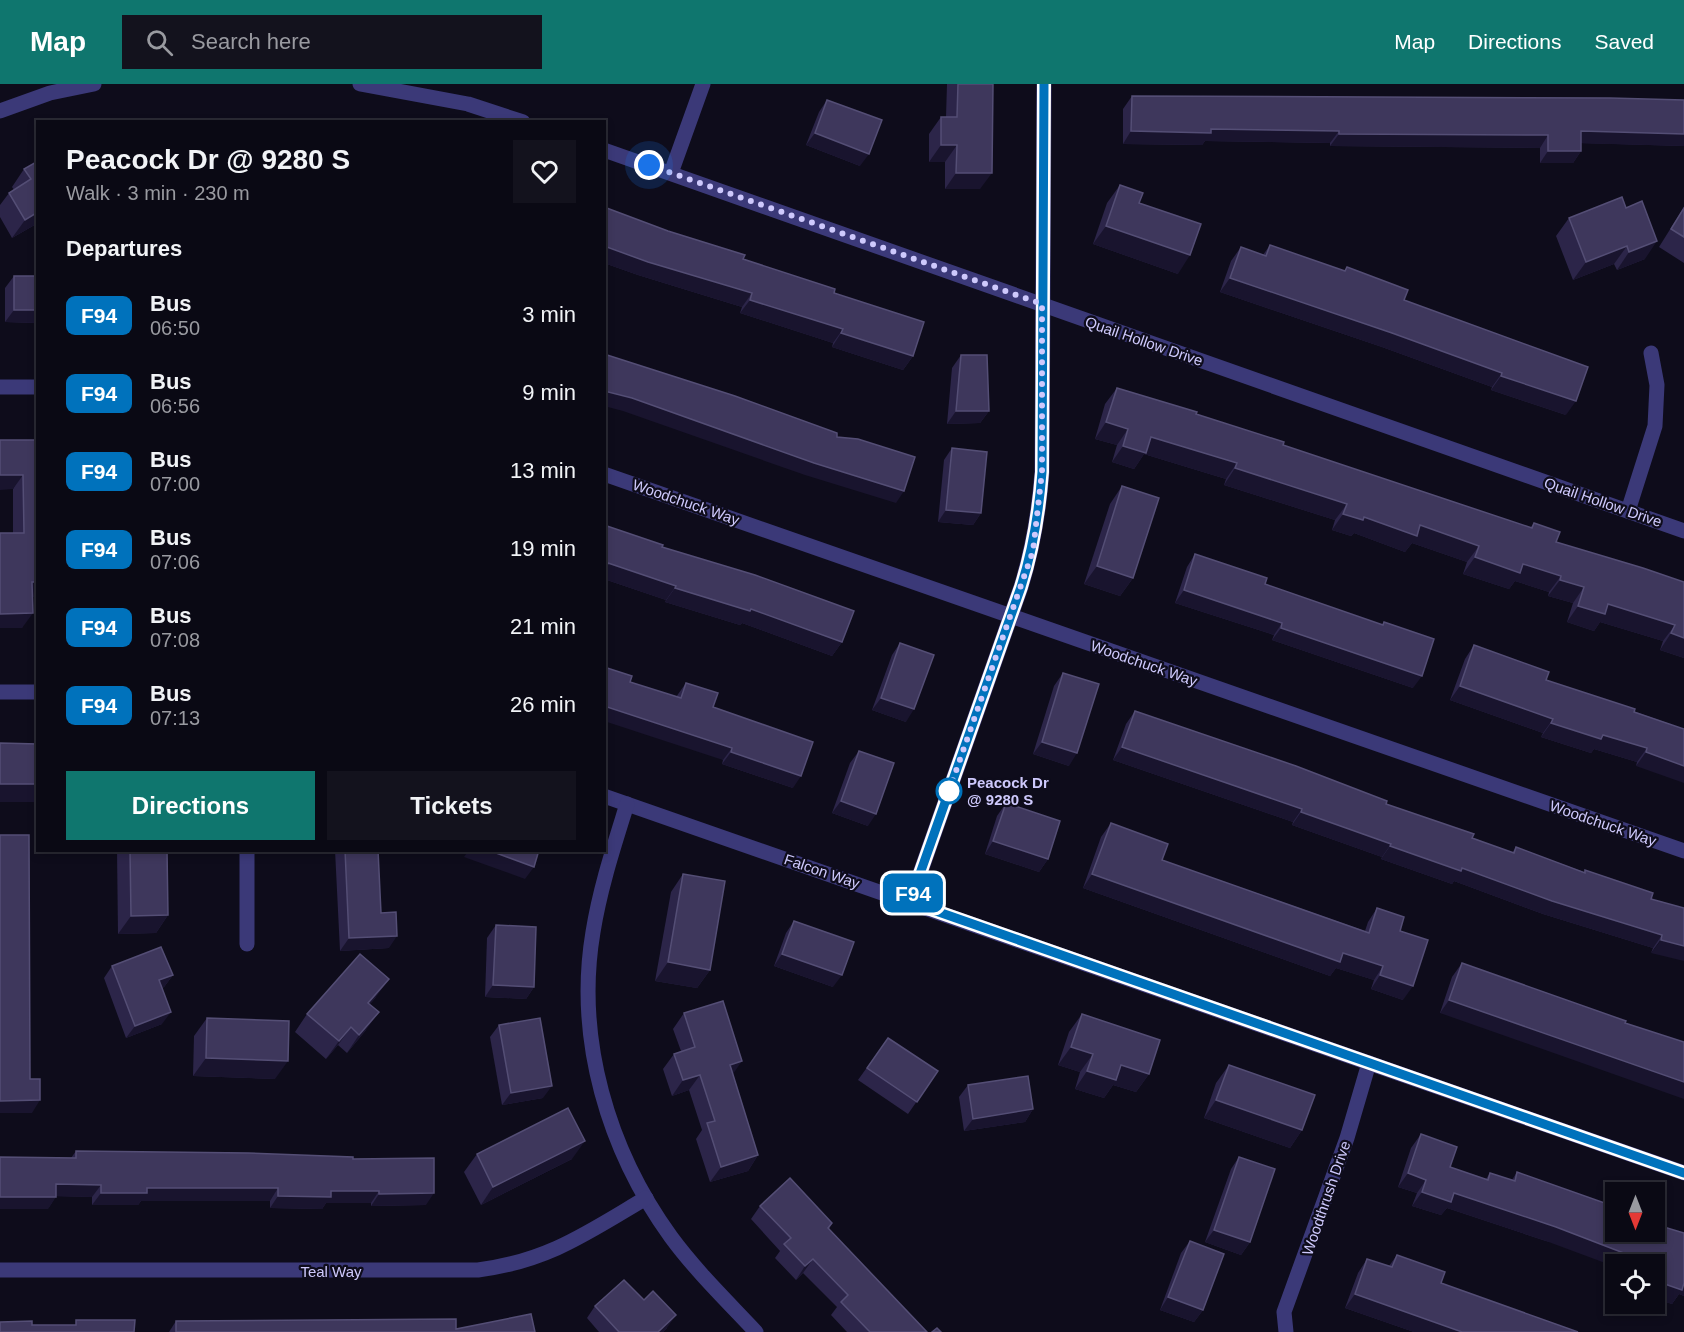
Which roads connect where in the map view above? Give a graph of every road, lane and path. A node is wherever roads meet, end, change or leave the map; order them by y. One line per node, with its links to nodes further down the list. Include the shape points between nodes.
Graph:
1 (94, 84): 5 (street, via 50,93)
2 (360, 84): 6 (street, via 468,104)
3 (702, 84): 8 (street)
4 (1044, 84): 9 (street)
5 (0, 111)
6 (517, 120)
7 (606, 151): 8 (street, Quail Hollow Drive)
8 (671, 173): 9 (street, Quail Hollow Drive)
9 (1042, 304): 14 (street, Quail Hollow Drive); 16 (street, via 1039,512 1033,551)
10 (1651, 353): 14 (street, via 1657,385 1655,426)
11 (0, 387): 12 (street)
12 (36, 387)
13 (606, 475): 16 (street, Woodchuck Way)
14 (1628, 511): 15 (street, Quail Hollow Drive)
15 (1684, 531)
16 (1010, 616): 21 (street, Woodchuck Way); 23 (street)
17 (0, 692): 18 (street)
18 (36, 692)
19 (606, 797): 20 (street, Falcon Way)
20 (627, 804): 23 (street, Falcon Way); 27 (street, via 592,934 589,998 591,1039 612,1130)
21 (1684, 851)
22 (247, 852): 24 (street)
23 (910, 902): 25 (street, Falcon Way)
24 (247, 944)
25 (1369, 1063): 26 (street, Falcon Way); 30 (street, Woodthrush Drive, via 1347,1138 1284,1312)
26 (1684, 1173)
27 (646, 1198): 28 (street, Teal Way, via 563,1247 507,1266 478,1270); 29 (street, via 679,1247)
28 (0, 1270)
29 (756, 1332)
30 (1286, 1332)

